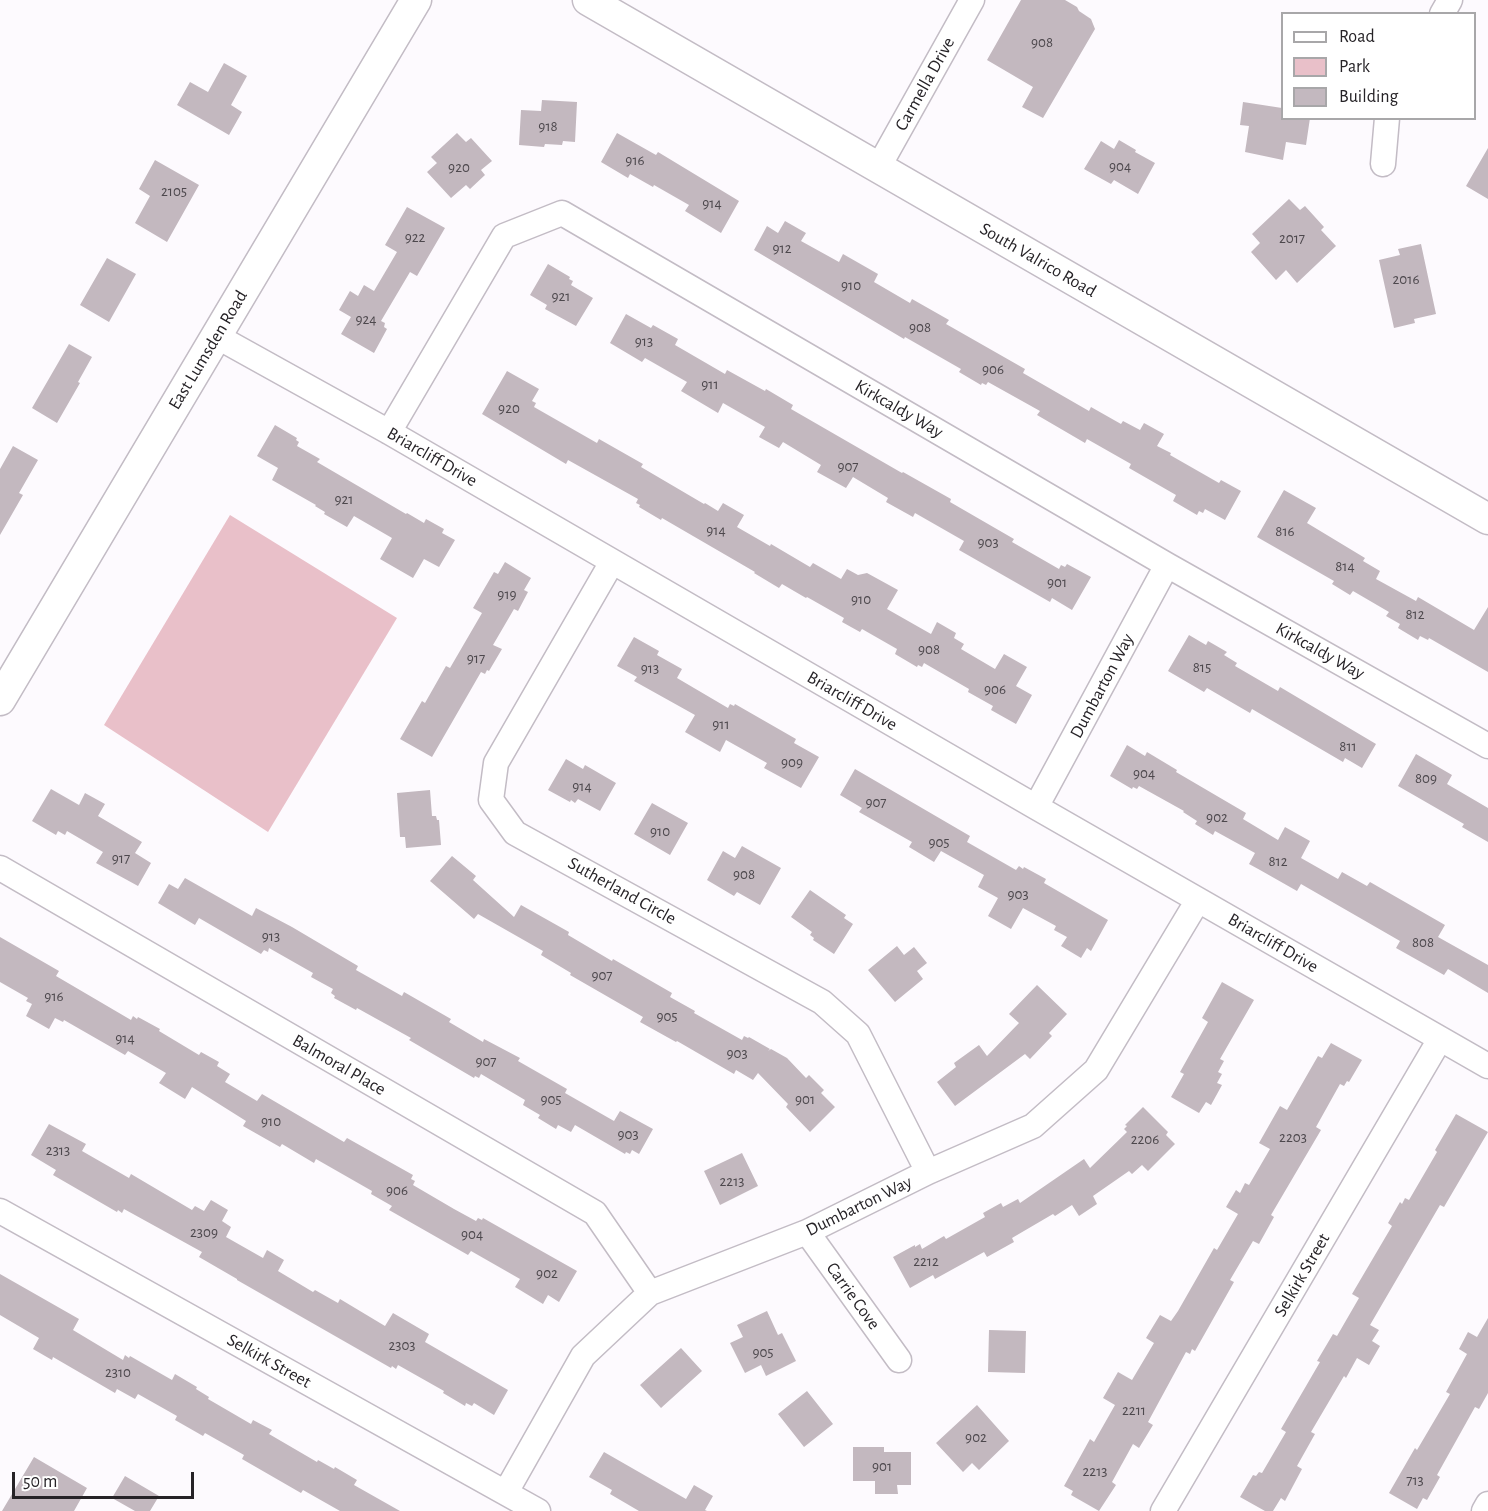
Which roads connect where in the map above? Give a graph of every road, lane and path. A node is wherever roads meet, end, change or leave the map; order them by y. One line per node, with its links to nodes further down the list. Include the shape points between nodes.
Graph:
1 (416, 0): 7 (street, East Lumsden Road)
2 (588, 0): 6 (street, South Valrico Road)
3 (972, 0): 6 (street, Carmella Drive)
4 (1387, 120): 5 (street)
5 (1383, 164)
6 (878, 168): 9 (street, South Valrico Road)
7 (216, 336): 8 (street, Briarcliff Drive); 12 (street, East Lumsden Road)
8 (389, 432): 10 (street, Briarcliff Drive); 11 (street, Kirkcaldy Way, via 504,236 562,213)
9 (1488, 519)
10 (612, 562): 14 (street, Briarcliff Drive); 19 (street, Sutherland Circle, via 496,763 491,800 515,833 822,1002 858,1034)
11 (1167, 565): 13 (street, Kirkcaldy Way); 14 (street, Dumbarton Way)
12 (0, 700)
13 (1488, 746)
14 (1036, 807): 16 (street, Briarcliff Drive)
15 (0, 868): 22 (street, Balmoral Place, via 595,1213)
16 (1198, 900): 17 (street, Briarcliff Drive); 19 (street, Dumbarton Way, via 1096,1070 1033,1126)
17 (1440, 1039): 18 (street, Briarcliff Drive); 27 (street, Selkirk Street)
18 (1488, 1066)
19 (928, 1172): 21 (street, Dumbarton Way)
20 (0, 1211): 24 (street, Selkirk Street)
21 (807, 1232): 22 (street, Dumbarton Way); 23 (street, Carrie Cove)
22 (650, 1293): 24 (street, Dumbarton Way, via 583,1356)
23 (899, 1360)
24 (506, 1492): 26 (street, Selkirk Street)
25 (1488, 1504): 28 (street)
26 (538, 1511)
27 (1163, 1511)
28 (1484, 1511)

